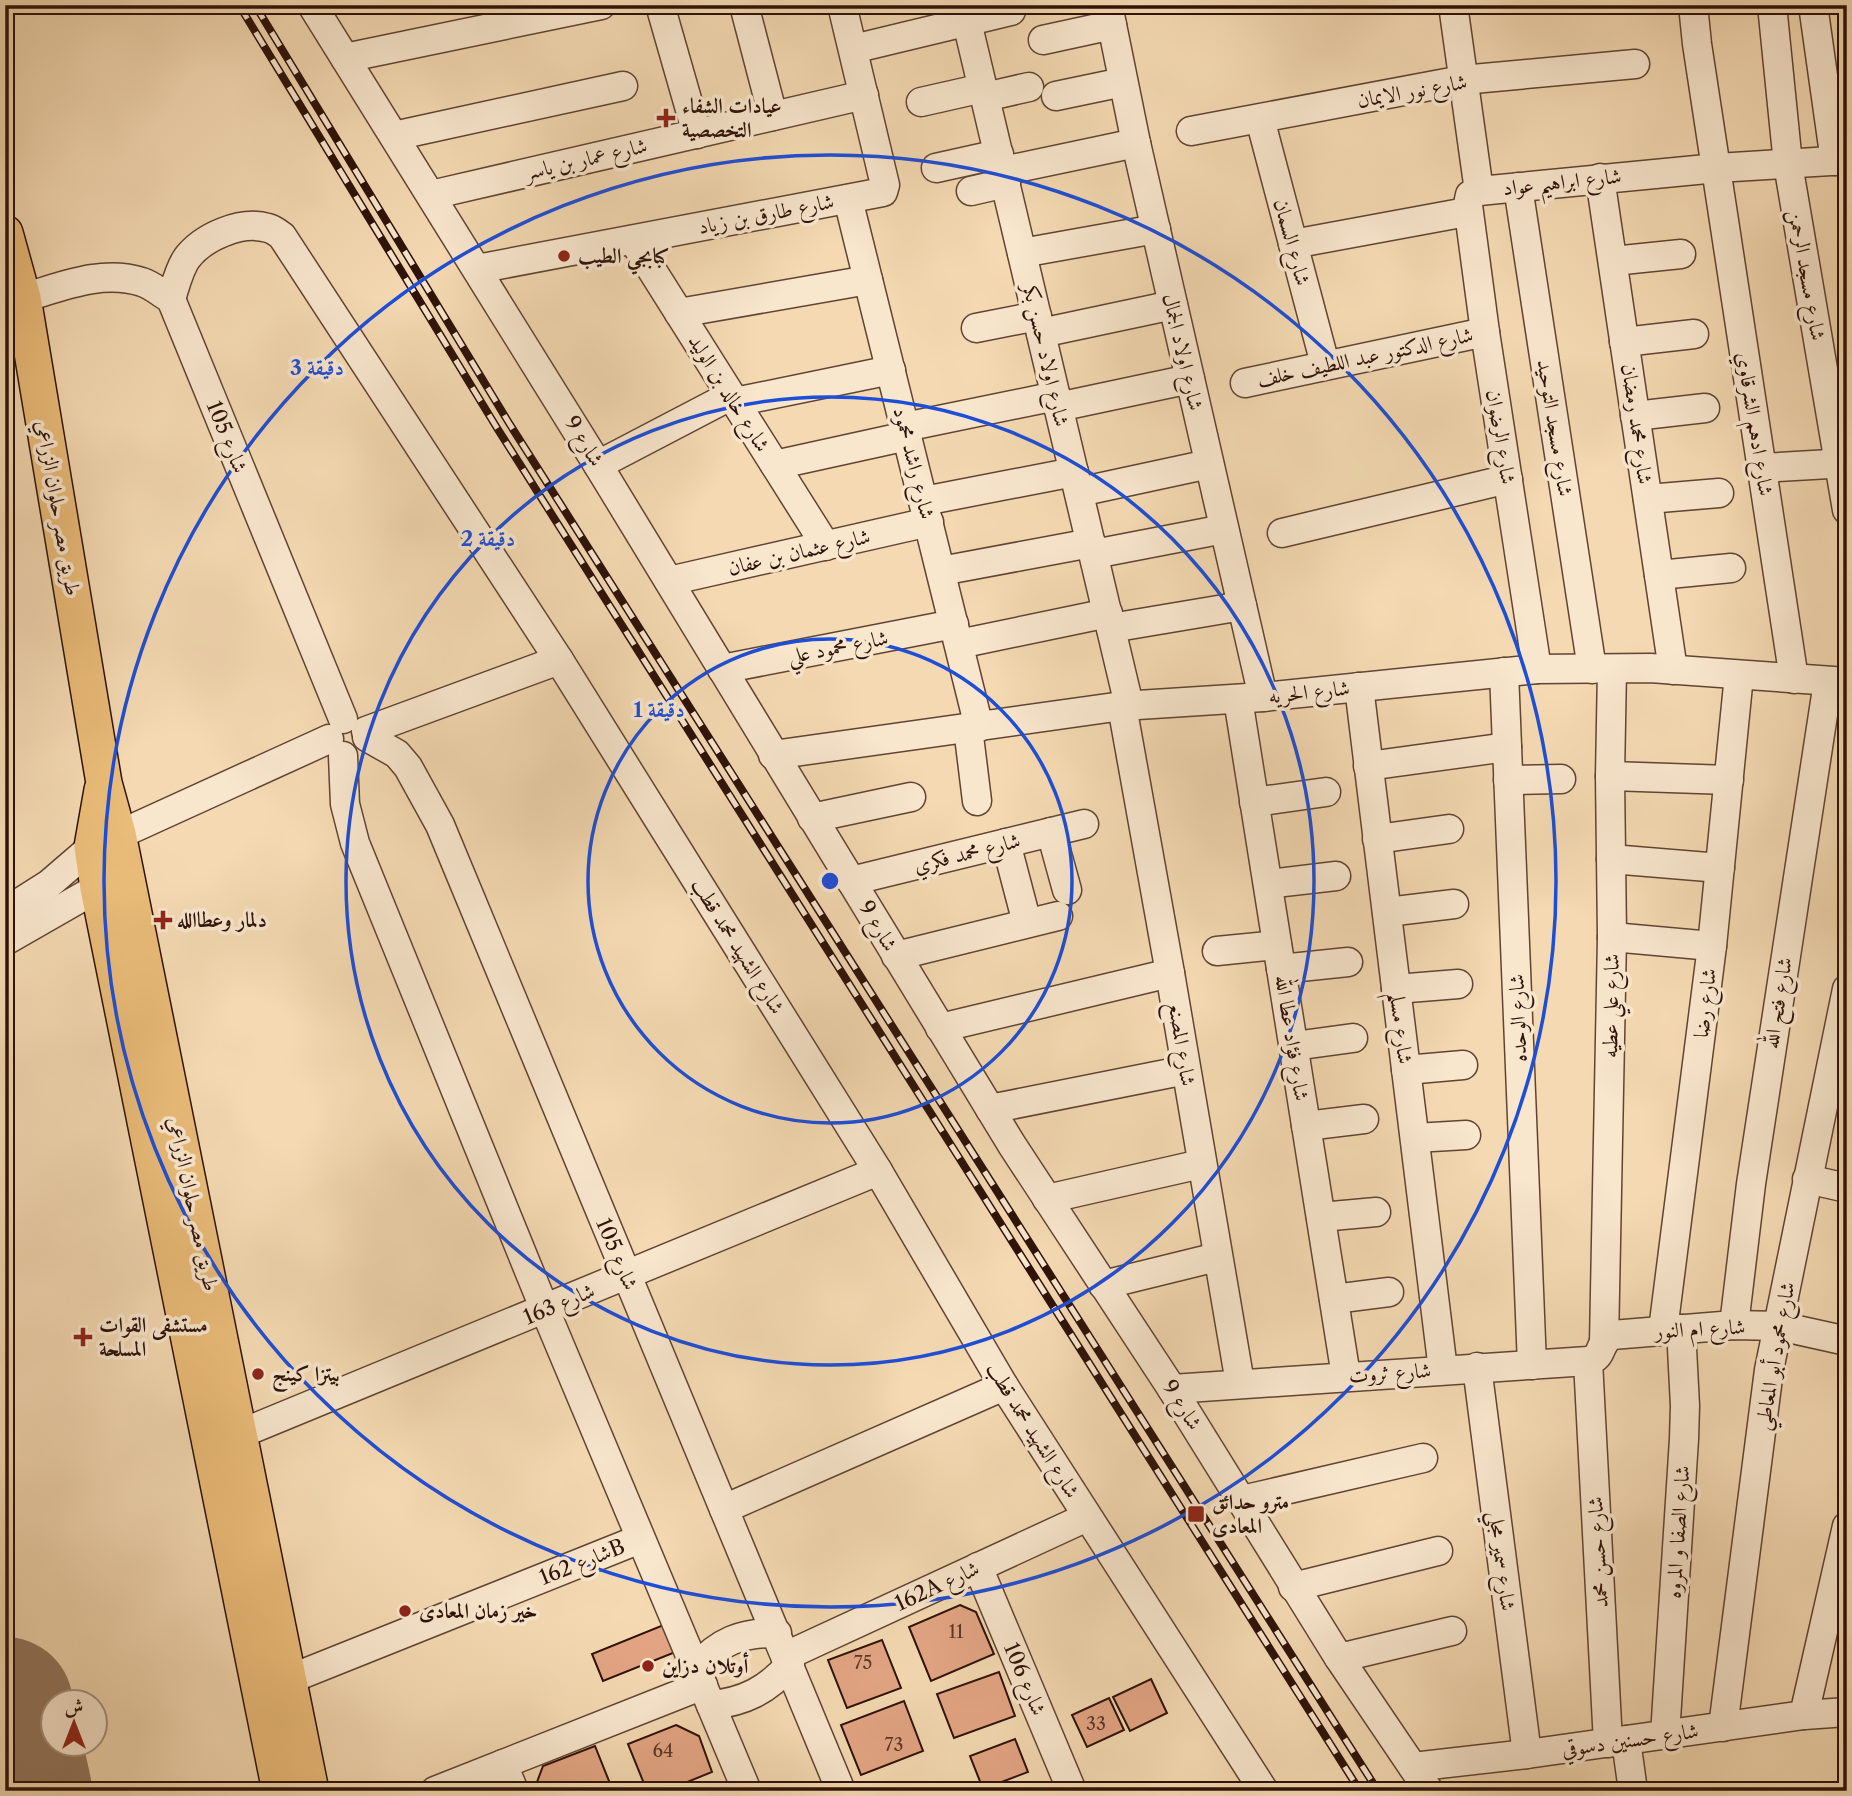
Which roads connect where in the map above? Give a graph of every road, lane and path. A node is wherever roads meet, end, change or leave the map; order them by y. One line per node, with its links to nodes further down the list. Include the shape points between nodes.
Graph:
1 (312, 5): 15 (street, شارع 9)
2 (601, 5): 15 (street)
3 (660, 5): 28 (street)
4 (744, 5): 25 (street)
5 (842, 5): 14 (street)
6 (1453, 5): 17 (street, شارع الرضوان)
7 (1693, 5): 33 (street, شارع ادهم الشرقاوي)
8 (1772, 5): 32 (street, شارع مسجد الرحمن)
9 (1813, 5): 31 (street)
10 (1011, 11): 11 (street)
11 (965, 14): 14 (street); 21 (street, شارع اولاد حسن بكر)
12 (1110, 15): 13 (street); 18 (street, شارع اولاد الجمال)
13 (1043, 40)
14 (853, 49): 22 (street)
15 (345, 58): 29 (street, شارع 9)
16 (1635, 64): 17 (street, شارع نور الايمان)
17 (1462, 80): 26 (street, شارع نور الايمان); 40 (street, شارع الرضوان)
18 (1123, 82): 23 (street); 30 (street, شارع اولاد الجمال)
19 (623, 86): 29 (street)
20 (1029, 87): 21 (street)
21 (984, 92): 24 (street); 35 (street, شارع اولاد حسن بكر)
22 (864, 95): 25 (street, شارع عمار بن ياسر); 41 (street, شارع طارق بن زياد, via 885,185 879,193)
23 (1056, 96)
24 (921, 102)
25 (772, 116): 28 (street, شارع عمار بن ياسر)
26 (1260, 120): 27 (street, شارع نور الايمان); 45 (street, شارع السمان)
27 (1191, 131)
28 (697, 134): 39 (street, شارع عمار بن ياسر)
29 (394, 136): 39 (street, شارع 9)
30 (1136, 143): 35 (street); 42 (street, شارع اولاد الجمال)
31 (1841, 161): 32 (street, شارع ابراهيم عواد)
32 (1788, 164): 33 (street, شارع ابراهيم عواد); 69 (street, شارع مسجد الرحمن)
33 (1717, 168): 36 (street, شارع ابراهيم عواد); 73 (street, شارع ادهم الشرقاوي)
34 (936, 169): 35 (street)
35 (1002, 169): 38 (street); 46 (street, شارع اولاد حسن بكر)
36 (1600, 178): 37 (street, شارع ابراهيم عواد); 48 (street, شارع محمد رمضان)
37 (1518, 187): 40 (street, شارع ابراهيم عواد); 94 (street, شارع مسجد التوحيد)
38 (971, 191)
39 (431, 195): 49 (street, شارع 9)
40 (1473, 198): 45 (street, شارع ابراهيم عواد, via 1461,214); 57 (street, شارع الرضوان)
41 (848, 199): 44 (street, شارع طارق بن زياد); 50 (street, شارع راشد محمود)
42 (1156, 229): 46 (street); 53 (street, شارع اولاد الجمال)
43 (5, 233): 51 (main road, طريق مصر حلوان الزراعي)
44 (634, 240): 49 (street, شارع طارق بن زياد); 54 (street, شارع خالد بن الوليد)
45 (1293, 244): 60 (street, شارع السمان)
46 (1022, 253): 55 (street, شارع اولاد حسن بكر)
47 (1681, 254): 48 (street)
48 (1613, 261): 59 (street, شارع محمد رمضان)
49 (478, 269): 71 (street, شارع 9)
50 (868, 280): 54 (street); 61 (street, شارع راشد محمود)
51 (23, 298): 52 (street, via 114,276 144,282); 121 (main road, طريق مصر حلوان الزراعي, via 104,783)
52 (170, 299): 91 (street, شارع الشهيد محمد قطب, via 187,259 206,241 252,226 282,236); 104 (street, شارع 105)
53 (1173, 305): 55 (street); 62 (street, شارع اولاد الجمال)
54 (679, 313): 64 (street, شارع خالد بن الوليد)
55 (1039, 324): 56 (street); 65 (street, شارع اولاد حسن بكر)
56 (976, 328)
57 (1485, 332): 60 (street, شارع الدكتور عبد اللطيف خلف); 74 (street, شارع الرضوان)
58 (1694, 334): 59 (street)
59 (1624, 342): 67 (street, شارع محمد رمضان)
60 (1325, 364): 63 (street, شارع الدكتور عبد اللطيف خلف)
61 (891, 370): 64 (street); 68 (street, شارع راشد محمود)
62 (1190, 379): 65 (street); 70 (street, شارع اولاد الجمال)
63 (1245, 383)
64 (732, 399): 71 (street); 72 (street, شارع خالد بن الوليد)
65 (1057, 401): 68 (street); 75 (street, شارع اولاد حسن بكر)
66 (1705, 408): 67 (street)
67 (1635, 416): 77 (street, شارع محمد رمضان)
68 (906, 432): 72 (street); 79 (street, شارع راشد محمود)
69 (1843, 463): 73 (street); 78 (street, شارع مسجد الرحمن)
70 (1209, 464): 75 (street, شارع عثمان بن عفان); 80 (street, شارع اولاد الجمال)
71 (598, 465): 87 (street, شارع 9)
72 (775, 465): 82 (street, شارع خالد بن الوليد)
73 (1762, 468): 98 (street, شارع ادهم الشرقاوي)
74 (1508, 479): 81 (street); 93 (street, شارع الرضوان)
75 (1077, 482): 79 (street, شارع عثمان بن عفان); 83 (street, شارع اولاد حسن بكر)
76 (1719, 493): 77 (street)
77 (1648, 499): 86 (street, شارع محمد رمضان)
78 (1847, 510)
79 (926, 511): 82 (street, شارع عثمان بن عفان); 85 (street, شارع راشد محمود)
80 (1224, 529): 83 (street); 88 (street, شارع اولاد الجمال)
81 (1282, 533)
82 (826, 546): 87 (street, شارع عثمان بن عفان)
83 (1092, 548): 85 (street); 89 (street, شارع اولاد حسن بكر)
84 (1731, 568): 86 (street)
85 (941, 571): 90 (street, شارع راشد محمود)
86 (1659, 575): 95 (street, شارع محمد رمضان)
87 (669, 582): 92 (street, شارع 9)
88 (1242, 606): 89 (street, شارع محمود علي); 101 (street, شارع اولاد الجمال)
89 (1109, 621): 90 (street, شارع محمود علي); 102 (street, شارع اولاد حسن بكر)
90 (956, 634): 92 (street, شارع محمود علي); 103 (street, شارع راشد محمود)
91 (559, 660): 104 (street); 157 (street, شارع الشهيد محمد قطب)
92 (722, 669): 106 (street, شارع 9)
93 (1537, 669): 94 (street, شارع الحريه); 96 (street, شارع الحريه)
94 (1602, 669): 95 (street, شارع الحريه); 108 (street, شارع علي عطيه)
95 (1673, 670): 97 (street, شارع الحريه)
96 (1504, 672): 100 (street, شارع الحريه); 105 (street, شارع الوحده)
97 (1739, 675): 98 (street, شارع الحريه); 111 (street, شارع رضا)
98 (1794, 679): 99 (street, شارع الحريه)
99 (1837, 682): 169 (street, شارع فتح الله, via 1751,1184)
100 (1359, 687): 101 (street, شارع الحريه); 107 (street, شارع مسلم)
101 (1251, 698): 102 (street, شارع الحريه); 115 (street, شارع فؤاد عطا الله)
102 (1126, 706): 103 (street, شارع الحريه); 140 (street, شارع المصنع)
103 (974, 728): 106 (street, شارع الحريه); 114 (street, شارع راشد محمود)
104 (350, 737): 121 (street); 164 (street, شارع 105, via 397,754 440,825); 168 (street, شارع 105, via 345,804 355,844)
105 (1507, 747): 107 (street); 110 (street, شارع الوحده)
106 (773, 755): 116 (street, شارع 9)
107 (1368, 766): 120 (street, شارع مسلم)
108 (1610, 776): 111 (street); 123 (street, شارع علي عطيه)
109 (1561, 779): 110 (street)
110 (1508, 780): 174 (street, شارع الوحده)
111 (1728, 780): 124 (street, شارع رضا)
112 (1326, 792): 115 (street)
113 (911, 797): 116 (street)
114 (977, 801)
115 (1254, 802): 128 (street, شارع فؤاد عطا الله)
116 (812, 818): 127 (street, شارع 9)
117 (1084, 824): 119 (street, شارع محمد فكري)
118 (1449, 829): 120 (street)
119 (1051, 832): 122 (street, شارع محمد فكري); 132 (street, via 1063,903)
120 (1377, 839): 131 (street, شارع مسلم)
121 (105, 840): 126 (main road, طريق مصر حلوان الزراعي); 130 (street)
122 (1006, 843): 127 (street, شارع محمد فكري); 132 (street)
123 (1611, 859): 124 (street); 133 (street, شارع علي عطيه)
124 (1720, 868): 135 (street, شارع رضا)
125 (1336, 876): 128 (street)
126 (111, 880): 134 (street); 155 (main road, طريق مصر حلوان الزراعي)
127 (850, 881): 137 (street, شارع 9)
128 (1268, 884): 138 (street, شارع فؤاد عطا الله)
129 (1454, 904): 131 (street)
130 (5, 912)
131 (1387, 912): 142 (street, شارع مسلم)
132 (1027, 923): 137 (street)
133 (1612, 937): 135 (street); 173 (street, شارع علي عطيه)
134 (5, 941)
135 (1712, 946): 171 (street, شارع رضا)
136 (1217, 950): 138 (street)
137 (896, 956): 144 (street, شارع 9)
138 (1279, 957): 139 (street); 146 (street, شارع فؤاد عطا الله)
139 (1348, 962)
140 (1170, 973): 144 (street); 148 (street, شارع المصنع)
141 (1458, 984): 142 (street)
142 (1396, 989): 149 (street, شارع مسلم)
143 (1847, 989): 158 (street, شارع محمود أبو المعاطي)
144 (940, 1028): 150 (street, شارع 9)
145 (1353, 1038): 146 (street)
146 (1294, 1046): 152 (street, شارع فؤاد عطا الله)
147 (1463, 1065): 149 (street)
148 (1186, 1070): 150 (street); 156 (street, شارع المصنع)
149 (1406, 1070): 154 (street, شارع مسلم)
150 (990, 1108): 160 (street, شارع 9)
151 (1364, 1119): 152 (street)
152 (1306, 1126): 162 (street, شارع فؤاد عطا الله)
153 (1466, 1135): 154 (street)
154 (1415, 1138): 176 (street, شارع مسلم)
155 (169, 1164): 181 (main road, طريق مصر حلوان الزراعي); 204 (main road, طريق مصر حلوان الزراعي)
156 (1201, 1164): 160 (street); 163 (street, شارع المصنع)
157 (878, 1171): 164 (street, شارع 163); 179 (street, شارع الشهيد محمد قطب)
158 (1807, 1179): 159 (street); 170 (street, شارع محمود أبو المعاطي)
159 (1847, 1188)
160 (1047, 1199): 165 (street, شارع 9)
161 (1376, 1212): 162 (street)
162 (1321, 1217): 167 (street, شارع فؤاد عطا الله)
163 (1217, 1257): 165 (street); 178 (street, شارع المصنع)
164 (626, 1276): 168 (street, شارع 163); 184 (street, شارع 105)
165 (1103, 1285): 180 (street, شارع 9)
166 (1389, 1292): 167 (street)
167 (1334, 1299): 177 (street, شارع فؤاد عطا الله)
168 (545, 1310): 181 (street, شارع 163); 187 (street, شارع 105)
169 (1734, 1325): 170 (street, شارع ام النور); 171 (street, شارع ام النور)
170 (1779, 1326): 172 (street, شارع ام النور); 198 (street, شارع محمود أبو المعاطي, via 1769,1370)
171 (1672, 1330): 173 (street, شارع ام النور, via 1612,1335); 199 (street, شارع الصفا و المروه, via 1685,1406)
172 (1847, 1341)
173 (1598, 1351): 174 (street, شارع ثروت); 200 (street, شارع حسن محمد)
174 (1532, 1364): 175 (street, شارع ثروت)
175 (1477, 1367): 176 (street, شارع ثروت); 201 (street, شارع سمير مجلي)
176 (1443, 1370): 177 (street, شارع ثروت)
177 (1346, 1376): 178 (street, شارع ثروت)
178 (1240, 1383): 180 (street, شارع ثروت)
179 (1004, 1386): 184 (street); 185 (street, شارع الشهيد محمد قطب)
180 (1172, 1389): 183 (street, شارع 9)
181 (240, 1434): 194 (main road, طريق مصر حلوان الزراعي)
182 (1423, 1458): 183 (street)
183 (1242, 1500): 190 (street, شارع 9)
184 (724, 1509): 192 (street, شارع 105)
185 (1087, 1517): 189 (street, 162A شارع); 211 (street, شارع الشهيد محمد قطب)
186 (1847, 1526): 197 (street)
187 (640, 1539): 194 (street, شارع 162B); 195 (street, شارع 105)
188 (1438, 1551): 190 (street)
189 (978, 1567): 192 (street, 162A شارع); 210 (street, شارع 106)
190 (1293, 1587): 193 (street, شارع 9)
191 (1452, 1630): 193 (street)
192 (784, 1651): 195 (street, via 778,1678 747,1698); 195 (street, via 758,1633 723,1643 708,1654); 209 (street, شارع 105)
193 (1339, 1658): 203 (street, شارع 9)
194 (290, 1679): 205 (main road, طريق مصر حلوان الزراعي)
195 (703, 1686): 202 (street); 208 (street, شارع 105)
196 (1847, 1712): 197 (street, شارع حسنين دسوقي)
197 (1804, 1715): 198 (street, شارع حسنين دسوقي)
198 (1723, 1727): 199 (street, شارع حسنين دسوقي)
199 (1665, 1735): 200 (street, شارع حسنين دسوقي)
200 (1617, 1741): 201 (street, شارع حسنين دسوقي); 213 (street, شارع حسن محمد)
201 (1527, 1754): 203 (street, شارع حسنين دسوقي)
202 (503, 1764): 206 (street); 207 (street)
203 (1413, 1767): 212 (street, شارع 9)
204 (280, 1791)
205 (311, 1791)
206 (435, 1791)
207 (514, 1791)
208 (747, 1791)
209 (841, 1791)
210 (1072, 1791)
211 (1264, 1791)
212 (1429, 1791)
213 (1633, 1791)

